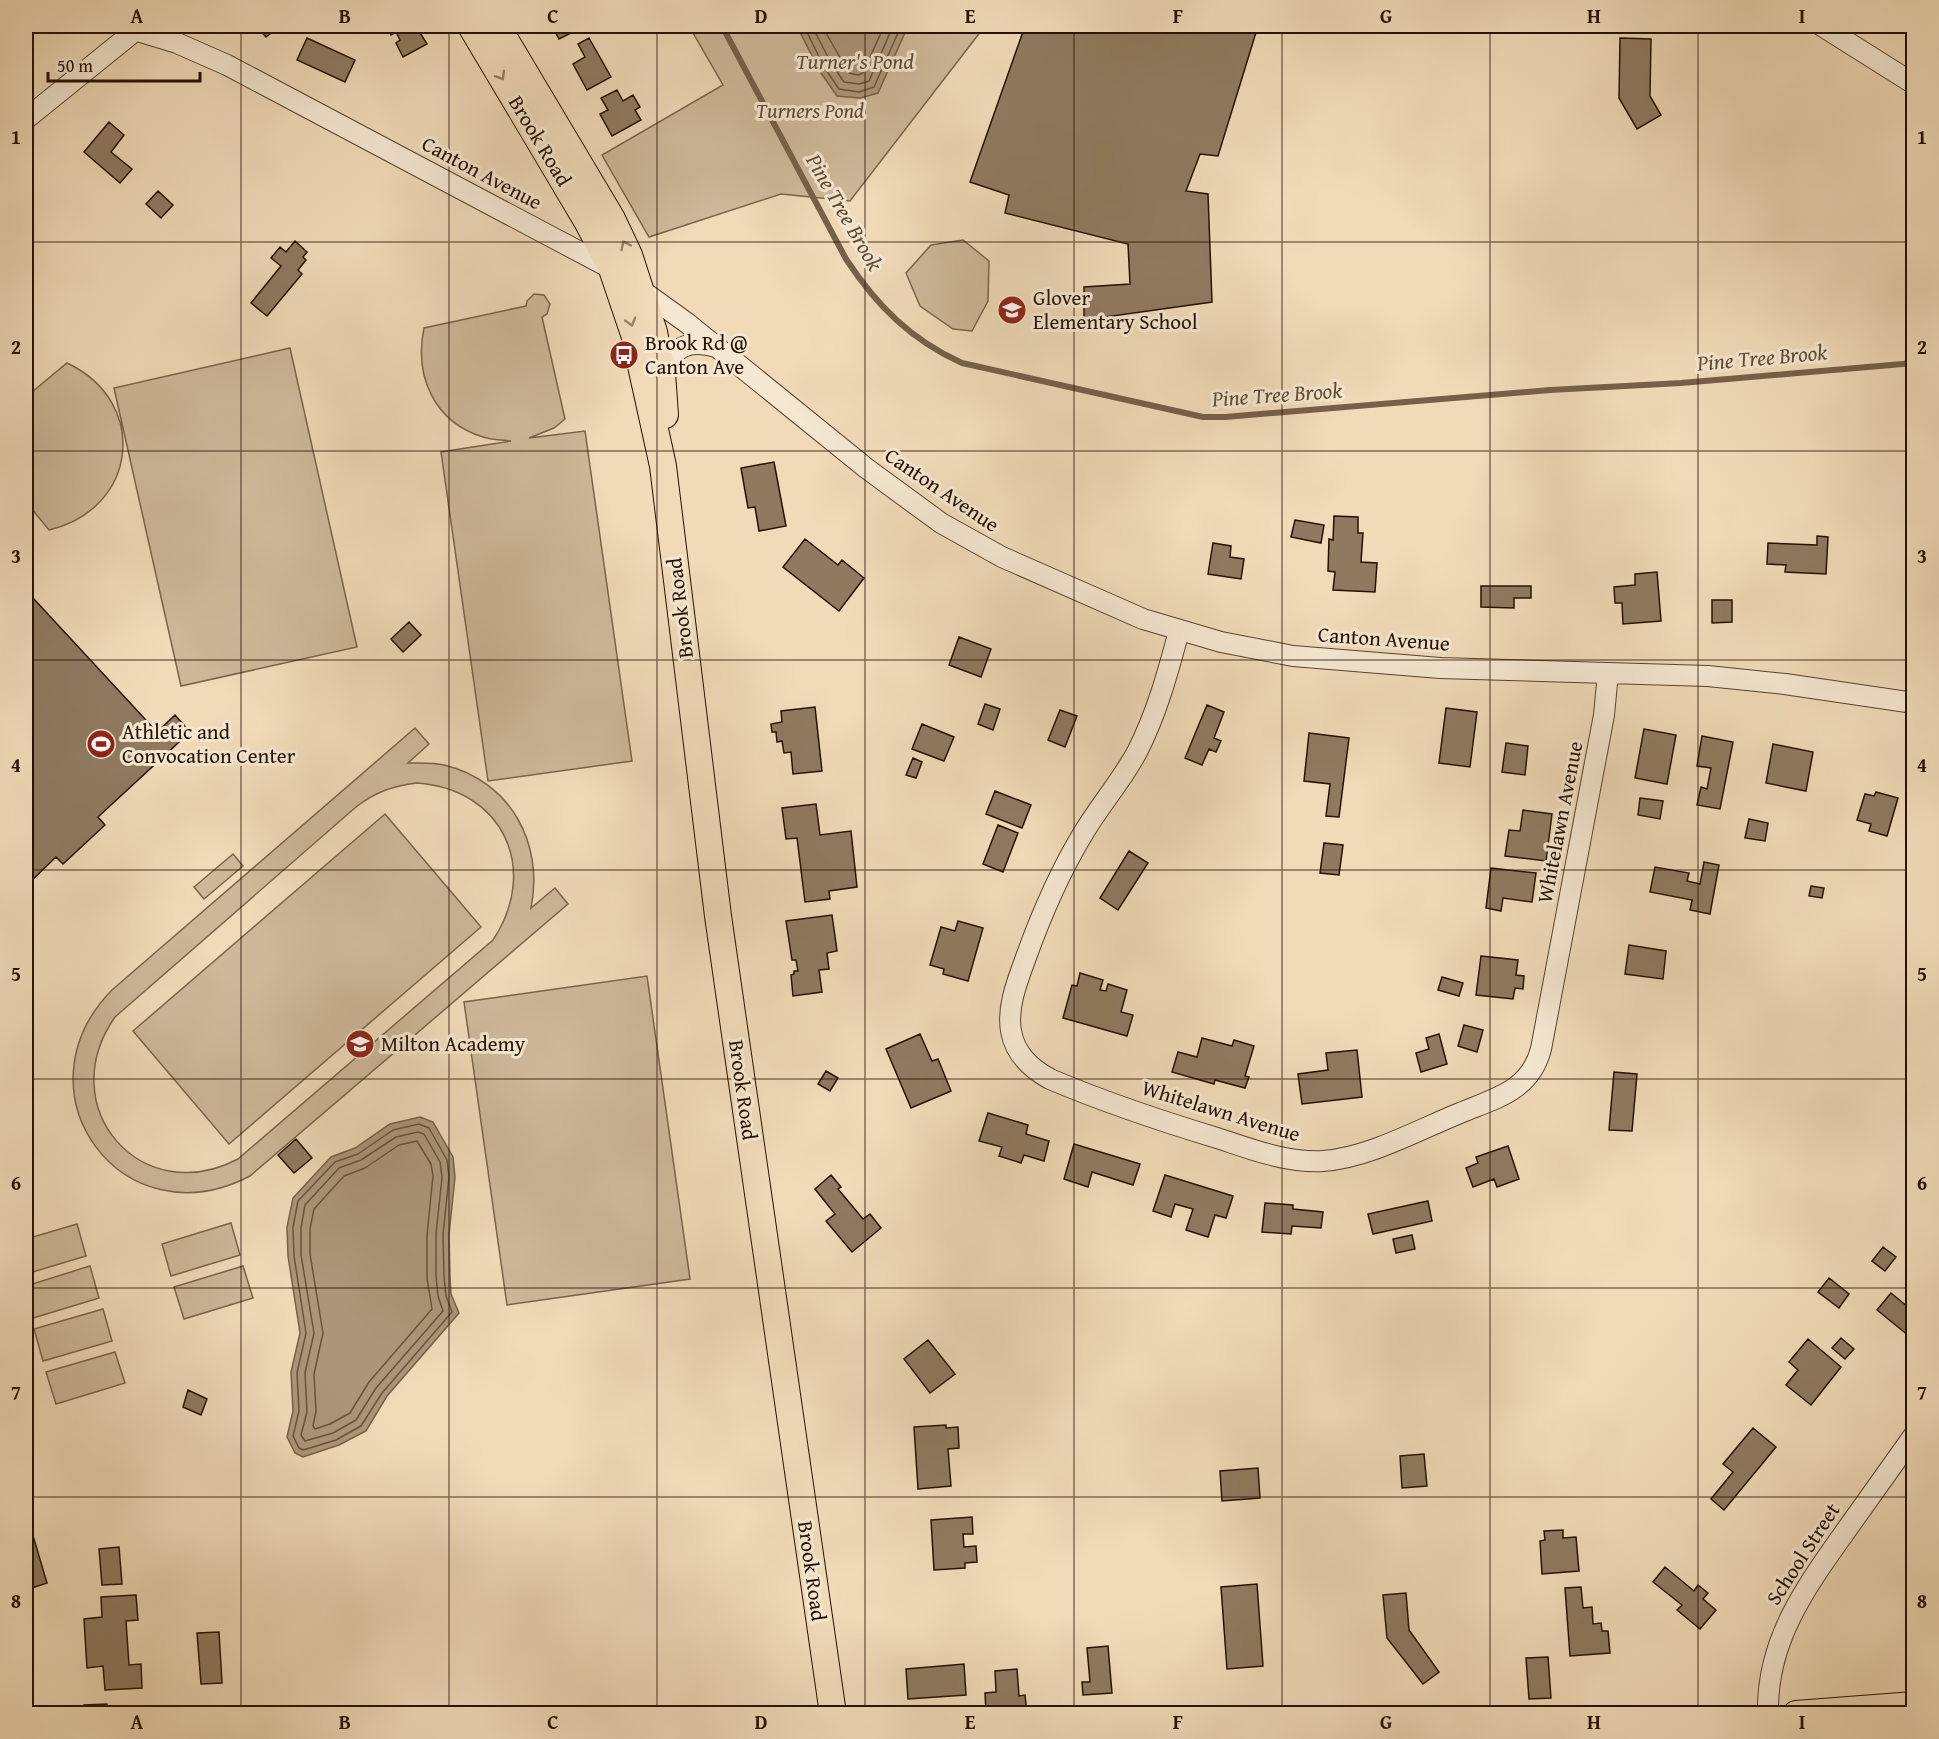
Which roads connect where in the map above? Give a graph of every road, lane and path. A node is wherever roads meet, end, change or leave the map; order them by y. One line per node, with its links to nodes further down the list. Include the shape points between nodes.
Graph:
1 (471, 26): 7 (main road, Brook Road, one-way to 7)
2 (496, 26): 8 (main road, Brook Road, one-way to 2, via 612,219)
3 (1822, 26): 5 (street)
4 (133, 27): 6 (street); 7 (street, Canton Avenue, via 227,65)
5 (1914, 84)
6 (26, 120)
7 (612, 269): 8 (street, Canton Avenue); 11 (main road, Brook Road, one-way to 11, via 634,334)
8 (642, 290): 9 (street, Canton Avenue); 10 (main road, Brook Road)
9 (716, 347): 10 (street, via 687,345 671,356); 12 (street, Canton Avenue, via 866,468 963,537 1132,614)
10 (662, 373): 11 (main road, Brook Road)
11 (663, 466): 17 (main road, Brook Road, via 718,916)
12 (1179, 631): 13 (street, Canton Avenue, via 1244,647 1318,658 1440,668); 13 (street, Whitelawn Avenue, via 1157,707 1138,750 1081,837 1040,917 1016,986 1011,1030 1019,1053 1050,1079 1210,1136 1308,1161 1374,1149 1503,1095 1525,1081 1532,1071 1543,1038 1604,715)
13 (1608, 673): 14 (street, Canton Avenue, via 1708,676)
14 (1914, 703)
15 (1914, 1435): 18 (street, School Street, via 1811,1579 1792,1612 1772,1666)
16 (1914, 1705): 19 (main road)
17 (833, 1713)
18 (1768, 1713)
19 (1796, 1713)

